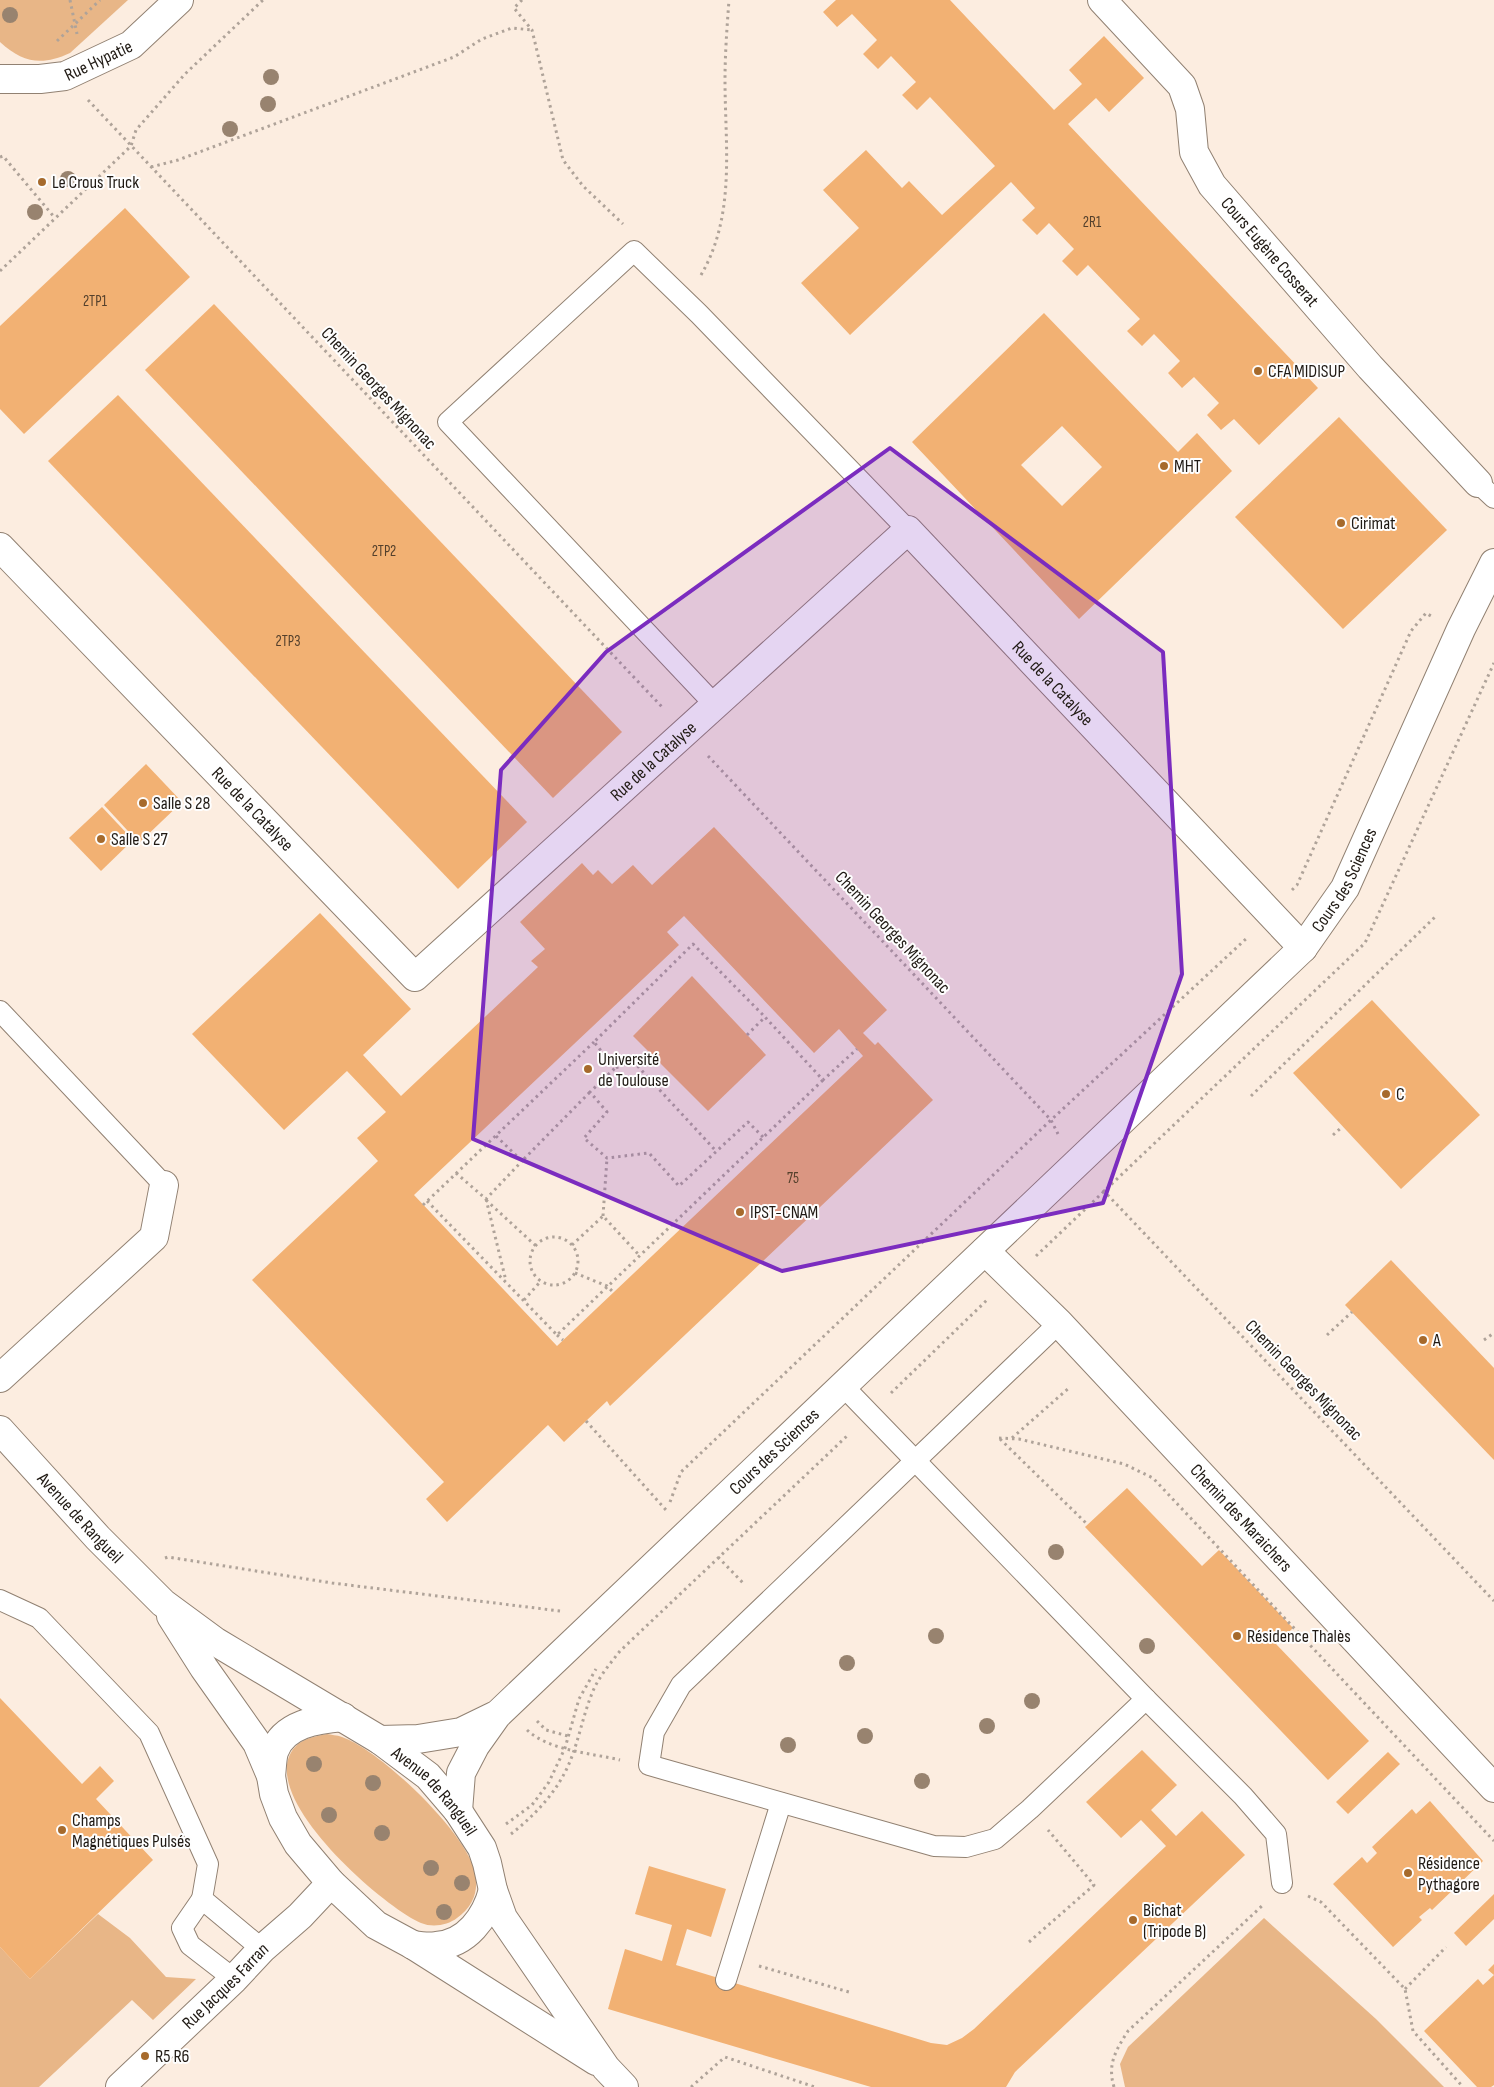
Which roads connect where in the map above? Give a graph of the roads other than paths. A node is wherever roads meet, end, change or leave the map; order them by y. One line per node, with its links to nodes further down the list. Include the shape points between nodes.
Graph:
1 (179, 0): 3 (street, Rue Hypatie, via 132,45 64,76)
2 (1102, 0): 4 (street, Cours Eugène Cosserat, via 1182,86 1190,110 1194,152 1212,185 1370,367)
3 (0, 79)
4 (1486, 490)
5 (908, 530): 8 (street, Rue de la Catalyse); 8 (lane, via 634,251 448,422); 9 (street, Rue de la Catalyse)
6 (0, 547): 8 (street, Rue de la Catalyse, via 415,977)
7 (1494, 563): 9 (street, Cours des Sciences, via 1345,888)
8 (716, 706)
9 (1303, 948): 12 (street, Cours des Sciences)
10 (0, 1011): 11 (lane)
11 (164, 1185): 14 (street, via 154,1237)
12 (985, 1251): 13 (street, Chemin des Maraichers); 15 (street, Cours des Sciences)
13 (1059, 1323): 17 (lane); 25 (street, Chemin des Maraichers)
14 (2, 1377)
15 (843, 1386): 17 (lane); 21 (street, Cours des Sciences)
16 (0, 1430): 19 (street, Avenue de Rangueil, via 98,1538)
17 (916, 1461): 20 (lane); 26 (lane, via 681,1685 654,1732 648,1766)
18 (0, 1600): 31 (lane, via 39,1618 149,1733 208,1864)
19 (163, 1603): 22 (street, Avenue de Rangueil, via 216,1642); 24 (street, Avenue de Rangueil, via 257,1743)
20 (1146, 1699): 26 (lane, via 995,1839 966,1847 934,1846); 29 (lane, via 1243,1796 1276,1834)
21 (497, 1715): 23 (street, Cours des Sciences, via 462,1732 418,1739); 27 (street, Cours des Sciences, via 474,1746 461,1773)
22 (343, 1717): 23 (street, Avenue de Rangueil); 24 (street, Avenue de Rangueil, via 316,1719 294,1728 274,1752)
23 (380, 1740): 27 (street, Avenue de Rangueil, via 428,1776)
24 (271, 1776): 28 (street, Avenue de Rangueil, via 283,1818 298,1844)
25 (1494, 1788)
26 (781, 1803): 35 (lane)
27 (458, 1811): 30 (street, Avenue de Rangueil, via 482,1848)
28 (331, 1883): 32 (street, Avenue de Rangueil, via 376,1925); 33 (street, Rue Jacques Farran)
29 (1282, 1883)
30 (492, 1890): 32 (street, Avenue de Rangueil, via 484,1914 468,1934 448,1944); 36 (street, Avenue de Rangueil, via 503,1918)
31 (202, 1899): 33 (lane); 34 (lane, via 182,1928 190,1945)
32 (413, 1945): 36 (street, Avenue de Rangueil)
33 (262, 1950): 34 (street, Rue Jacques Farran)
34 (234, 1979): 37 (street, Rue Jacques Farran)
35 (726, 1980)
36 (606, 2068): 38 (street, Avenue de Rangueil)
37 (120, 2087)
38 (624, 2087)

